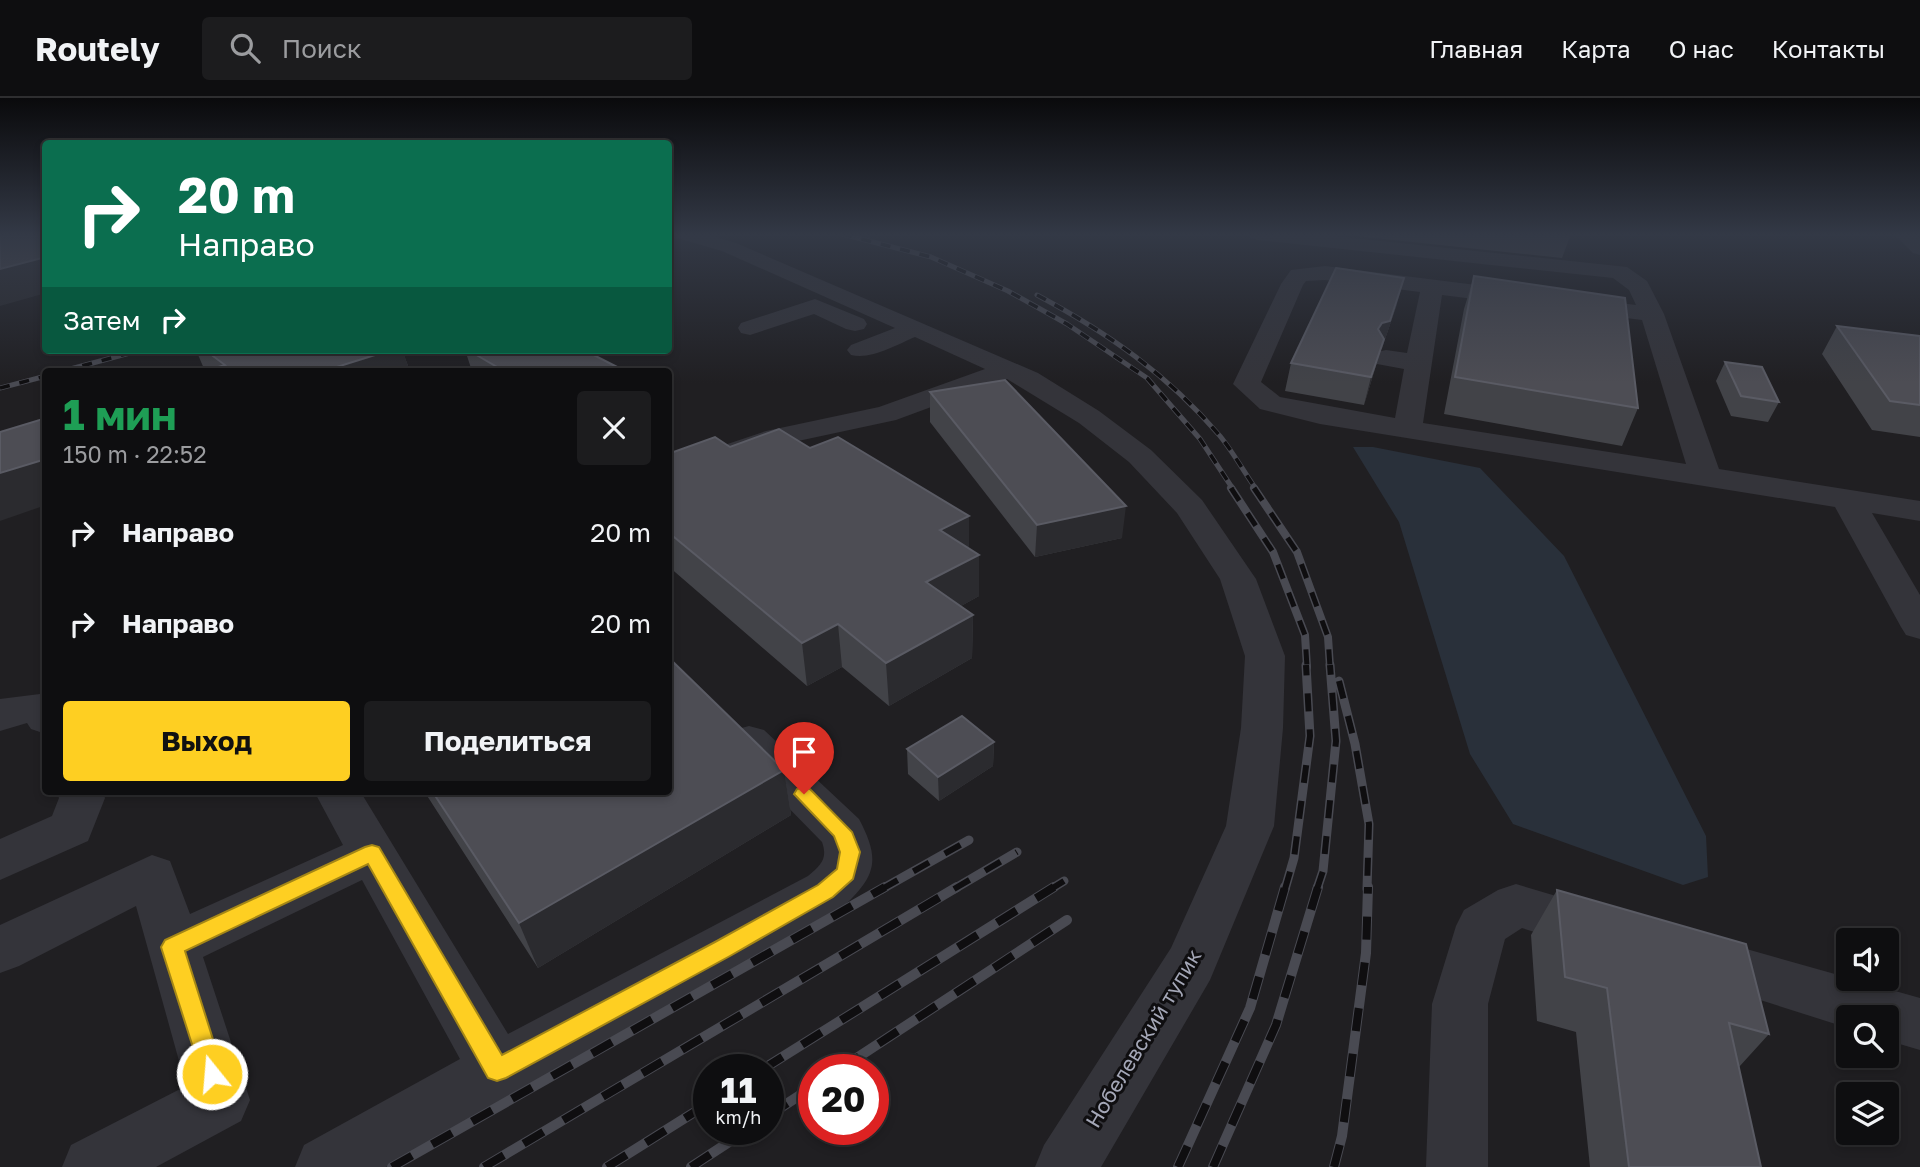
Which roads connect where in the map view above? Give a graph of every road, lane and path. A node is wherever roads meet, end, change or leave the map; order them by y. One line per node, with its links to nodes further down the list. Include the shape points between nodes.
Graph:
1 (803, 284): 8 (street, Нобелевский тупик)
2 (1292, 284): 13 (street, via 1247,384 1270,403)
3 (1408, 284): 5 (street)
4 (1636, 284): 6 (street)
5 (1432, 287): 6 (street); 11 (street)
6 (1652, 314): 15 (street)
7 (750, 328): 8 (street, via 815,306)
8 (903, 334): 9 (street); 12 (street, Нобелевский тупик)
9 (860, 350)
10 (1385, 358): 11 (street)
11 (1419, 363): 13 (street)
12 (1008, 370): 14 (street, via 886,414 776,437); 32 (street, Нобелевский тупик, via 1089,417 1140,456 1190,507 1238,579 1265,656 1250,826 1191,963)
13 (1407, 429): 15 (street)
14 (672, 474)
15 (1706, 477): 16 (street)
16 (1847, 499): 17 (street); 18 (street)
17 (1920, 511)
18 (1920, 627)
19 (717, 710): 29 (street, via 842,832 850,852 846,873 826,891 736,942)
20 (42, 712): 21 (street, via 40,708 12,710)
21 (0, 716)
22 (81, 795): 25 (street, via 71,828)
23 (339, 795): 24 (street)
24 (372, 853): 26 (street); 29 (street)
25 (0, 860)
26 (172, 947): 27 (street, via 152,875); 30 (street, via 220,1100)
27 (0, 950)
28 (1920, 1024): 33 (street, via 1516,905 1482,926 1460,1004)
29 (497, 1070): 31 (street)
30 (93, 1167)
31 (326, 1167)
32 (1066, 1167)
33 (1457, 1167)

